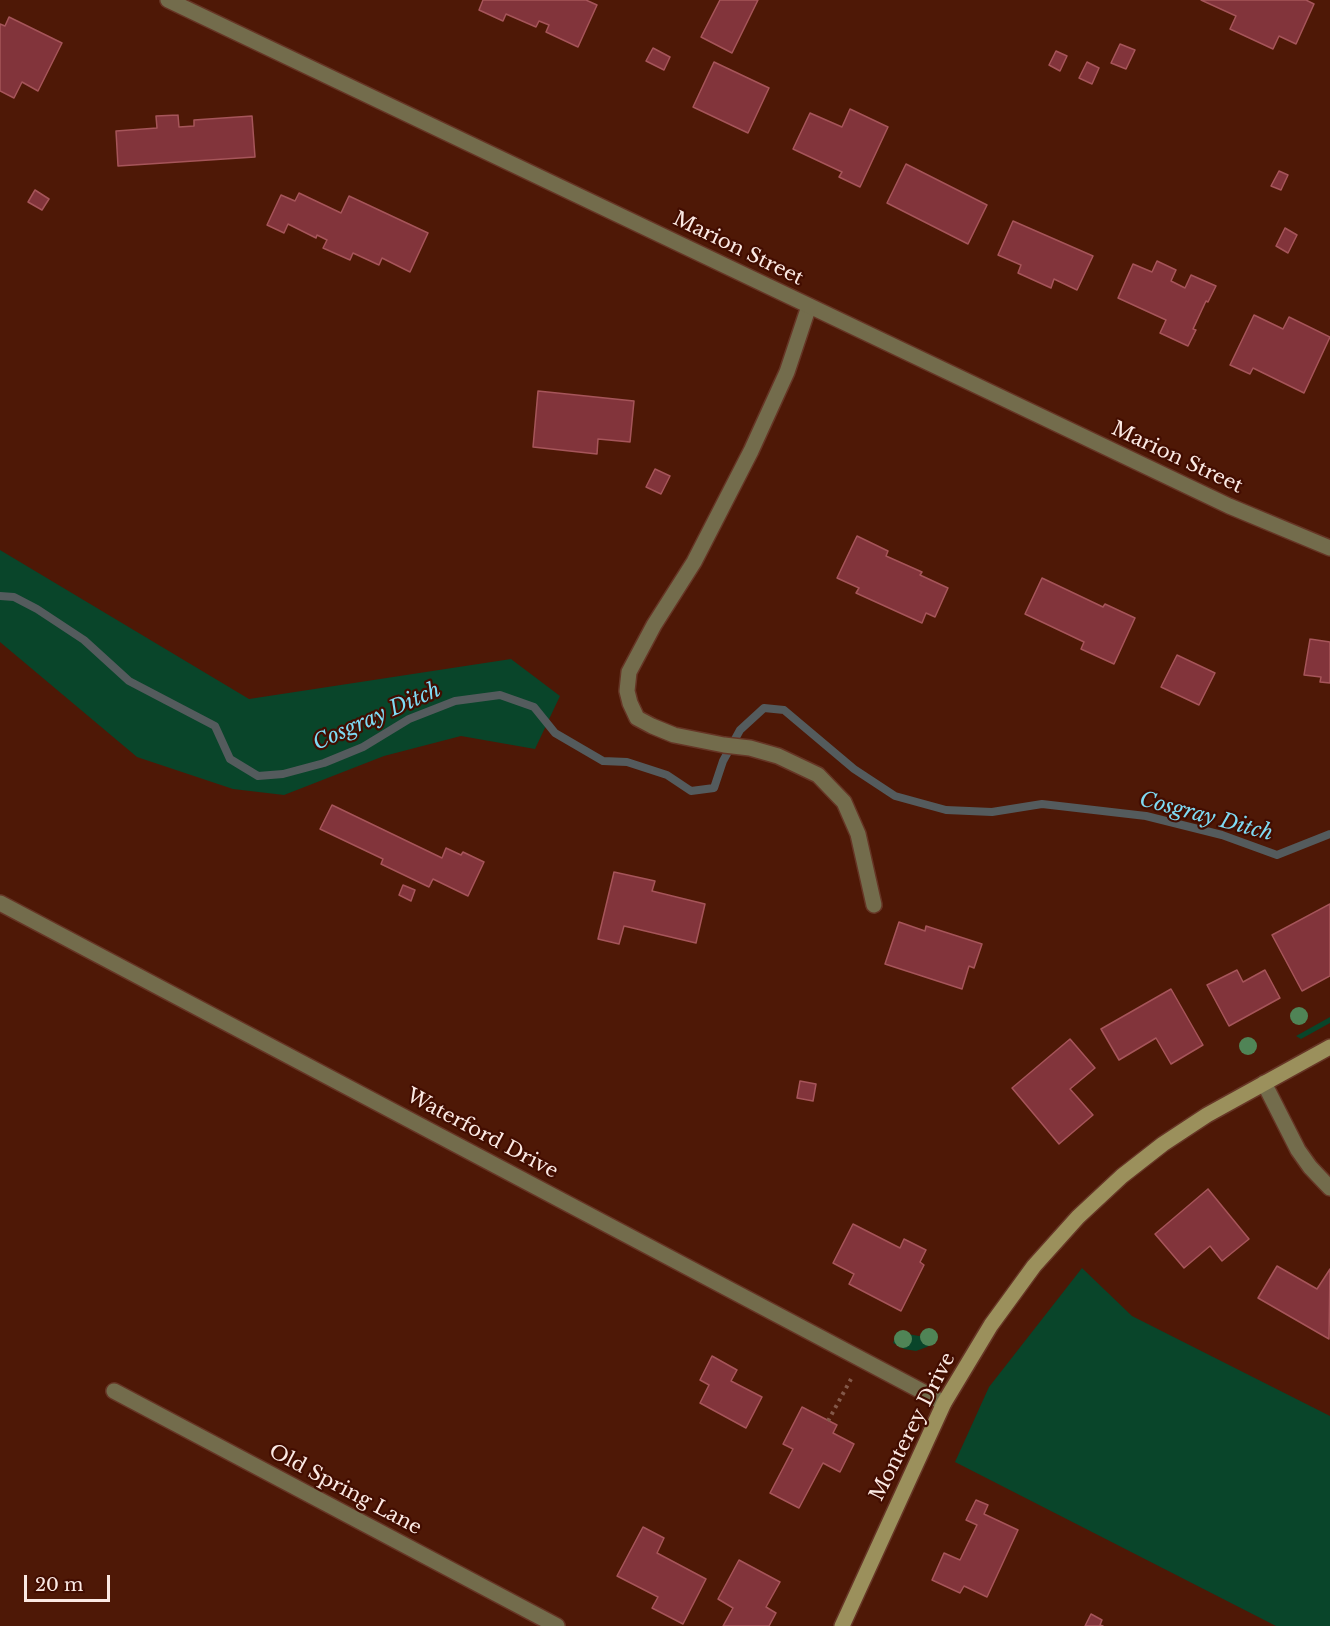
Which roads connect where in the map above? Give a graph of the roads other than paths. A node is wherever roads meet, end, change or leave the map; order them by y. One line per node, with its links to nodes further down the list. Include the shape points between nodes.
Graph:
1 (168, 0): 2 (street, Marion Street)
2 (809, 306): 3 (street, Marion Street, via 1219,501); 5 (street, via 787,372 751,451 694,562 629,672 627,691 637,718 674,735 750,748 818,775 844,802 858,834)
3 (1330, 548)
4 (0, 903): 10 (street, Waterford Drive)
5 (874, 905)
6 (1330, 1047): 7 (street, Monterey Drive)
7 (1264, 1083): 8 (street, via 1298,1150); 10 (street, Monterey Drive, via 1163,1144 1078,1217 1003,1308)
8 (1330, 1188)
9 (114, 1391): 11 (street, Old Spring Lane)
10 (944, 1403): 12 (street, Monterey Drive)
11 (557, 1626)
12 (842, 1626)

